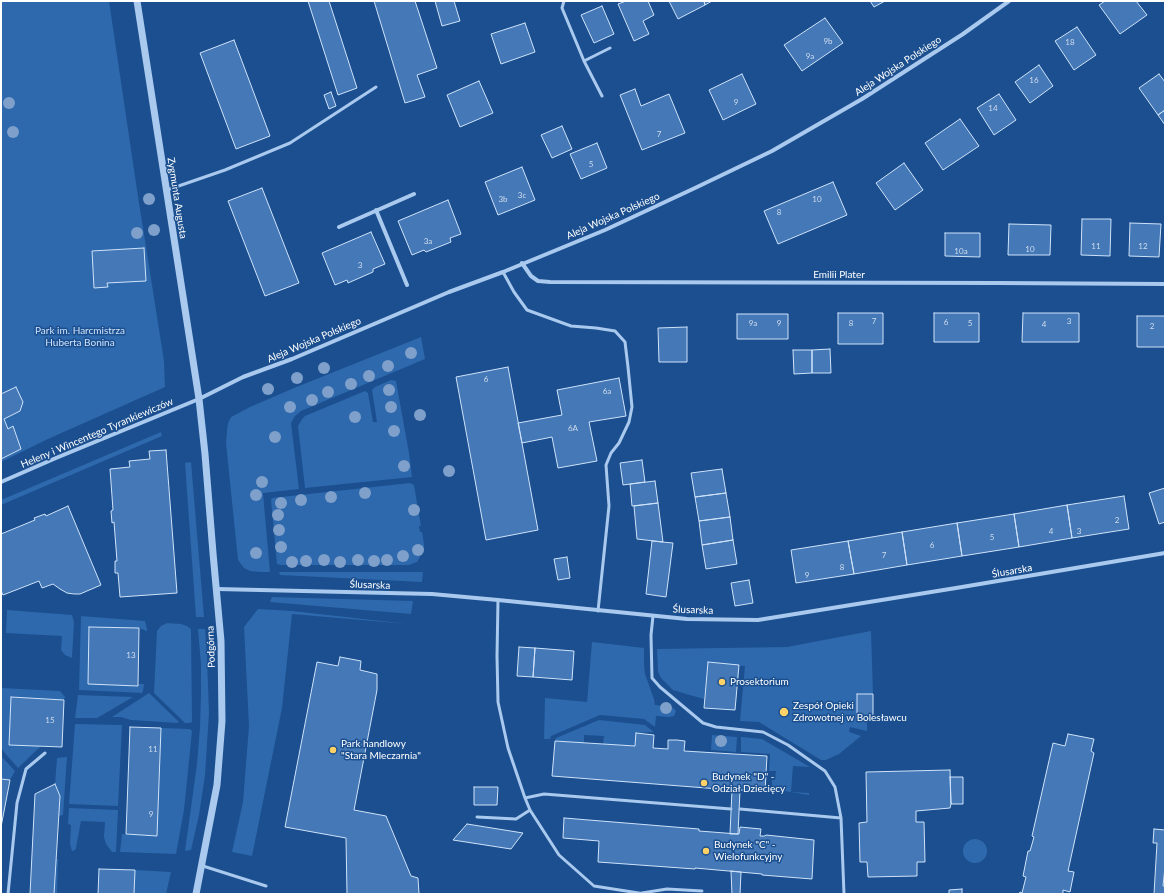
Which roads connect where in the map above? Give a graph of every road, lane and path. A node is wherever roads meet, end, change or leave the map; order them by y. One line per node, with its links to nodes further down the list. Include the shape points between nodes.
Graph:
1 (137, 1): 8 (street, Zygmunta Augusta)
2 (564, 1): 5 (lane, via 562,8)
3 (1009, 1): 12 (street, Aleja Wojska Polskiego, via 862,99 772,151 605,230)
4 (610, 48): 5 (lane)
5 (584, 61): 7 (lane)
6 (376, 86): 8 (lane, via 290,143)
7 (602, 96)
8 (166, 191): 16 (street, Zygmunta Augusta)
9 (414, 194): 10 (street)
10 (376, 210): 11 (street); 15 (street)
11 (339, 227)
12 (522, 263): 13 (street, Aleja Wojska Polskiego); 14 (street, Emilii Plater, via 538,281 550,282)
13 (502, 272): 16 (street, Aleja Wojska Polskiego, via 292,359 243,376); 21 (lane, via 527,310 571,326 615,331 625,342 632,407 629,422 606,466 609,506)
14 (1165, 284)
15 (407, 285)
16 (199, 399): 17 (street, Heleny i Wincentego Tyrankiewiczów); 19 (street, Podgórna)
17 (1, 482)
18 (1165, 553): 22 (street, Ślusarska, via 758,620)
19 (217, 589): 20 (street, Ślusarska, via 432,594); 30 (street, Podgórna, via 221,640 222,721 217,785)
20 (498, 600): 21 (street, Ślusarska); 24 (lane, via 498,702 508,748)
21 (598, 611): 22 (street, Ślusarska)
22 (653, 616): 29 (lane, via 652,678 660,687 703,723 716,727 763,732 788,745 825,771 836,787)
23 (45, 753): 34 (lane, via 26,769 17,803)
24 (525, 798): 25 (lane, via 544,794); 27 (lane)
25 (731, 809)
26 (740, 809): 29 (lane)
27 (530, 810): 28 (lane, via 516,819); 33 (lane, via 559,854 594,886)
28 (477, 818)
29 (840, 818): 37 (lane)
30 (201, 866): 31 (lane); 35 (street, Podgórna)
31 (266, 886)
32 (702, 891): 33 (lane, via 667,889)
33 (639, 893): 36 (lane)
34 (8, 894)
35 (196, 894)
36 (645, 894)
37 (844, 894)

